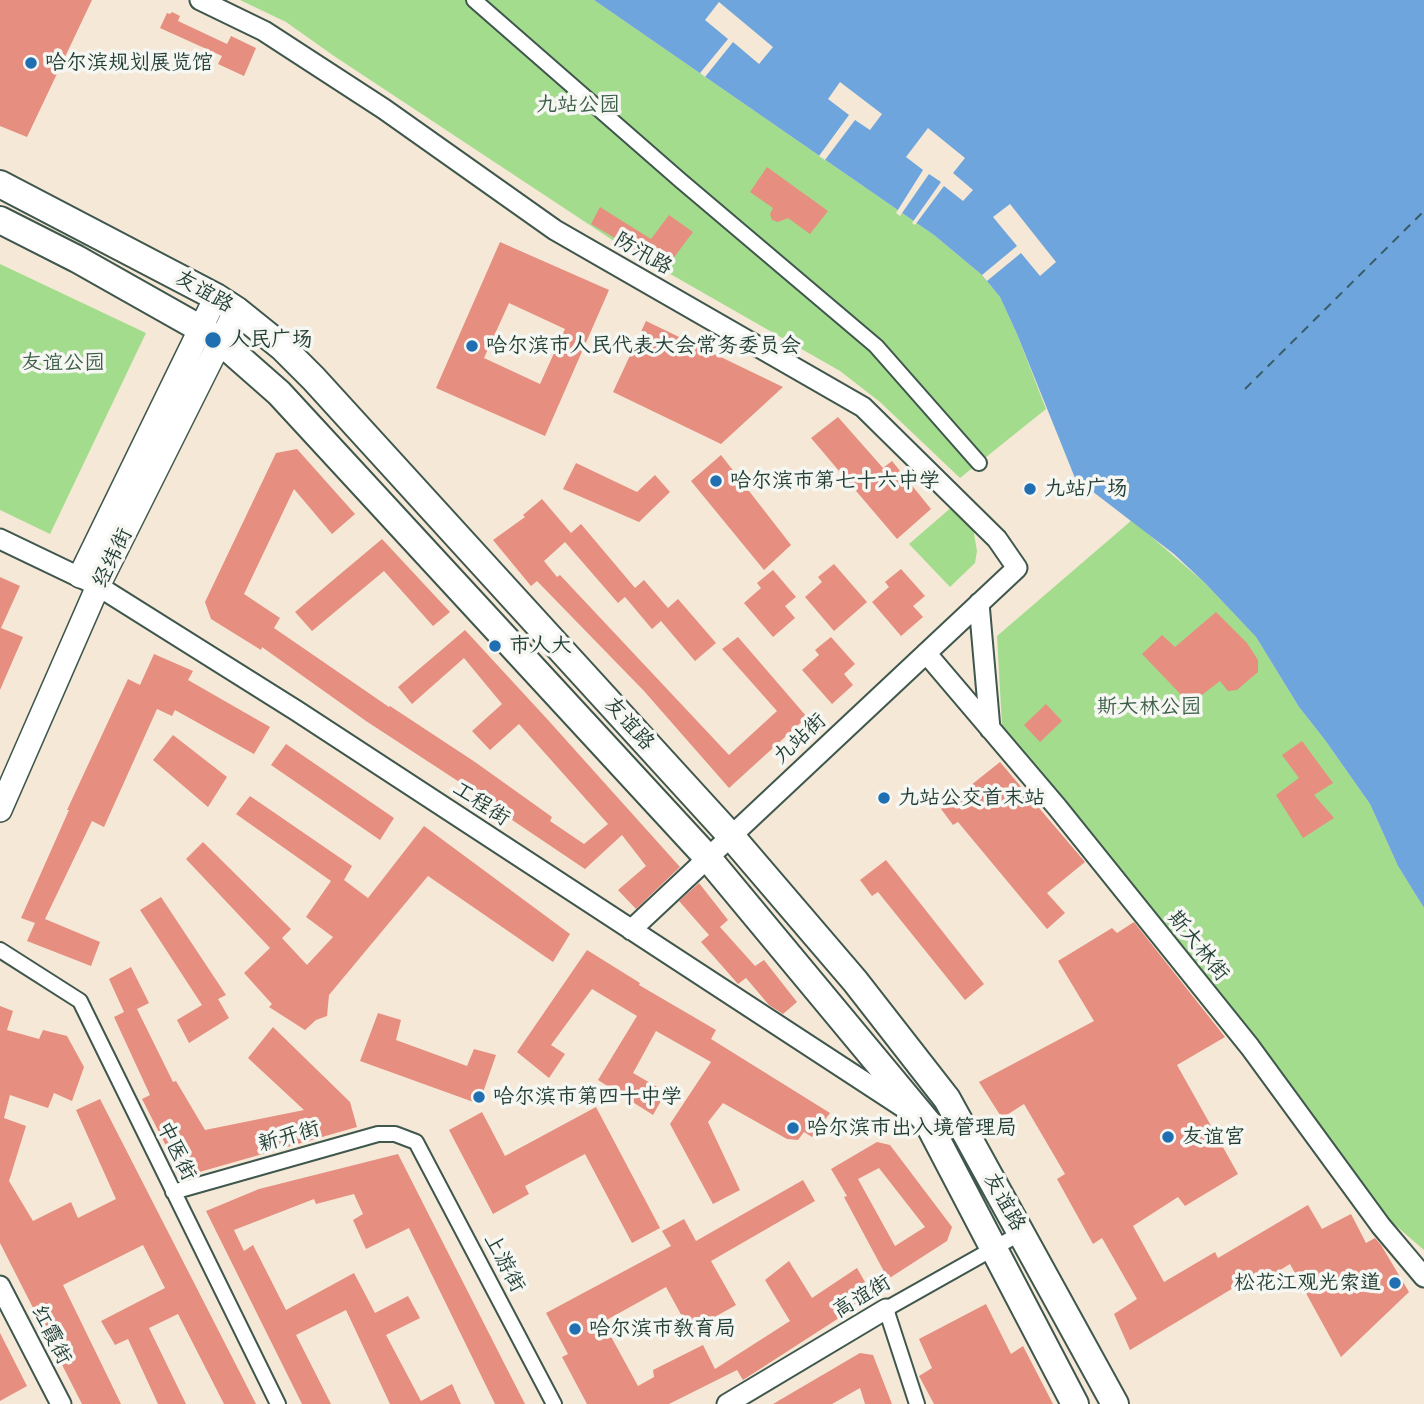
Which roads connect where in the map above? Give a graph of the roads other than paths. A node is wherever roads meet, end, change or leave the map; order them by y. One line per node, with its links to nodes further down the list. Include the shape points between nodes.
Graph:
1 (200, 0): 10 (street, 防汛路, via 264,31 352,88 555,230 863,407 997,539 1017,568)
2 (474, 0): 7 (street, via 876,346)
3 (0, 184): 5 (highway, 友谊路)
4 (0, 220): 6 (highway, 友谊路)
5 (226, 304): 6 (main road, 经纬街); 15 (highway, 友谊路, via 282,347 314,379)
6 (211, 335): 9 (main road, 经纬街); 16 (highway, 友谊路, via 303,418)
7 (979, 463)
8 (0, 539): 9 (street, 工程街)
9 (89, 581): 14 (main road, 经纬街); 17 (street, 工程街)
10 (1000, 583): 11 (street, 九站街)
11 (979, 603): 12 (street, 九站街); 13 (street)
12 (926, 653): 13 (street, 斯大林街); 15 (street, 九站街)
13 (990, 729): 24 (street, 斯大林街, via 1250,1047 1381,1226)
14 (0, 810)
15 (730, 835): 16 (street, 九站街); 22 (highway, 友谊路, via 855,981 947,1099)
16 (707, 857): 17 (street, 九站街); 19 (highway, 友谊路)
17 (631, 930): 19 (street, 工程街)
18 (0, 950): 21 (street, 中医街, via 80,1001)
19 (928, 1123): 23 (highway, 友谊路)
20 (416, 1142): 21 (street, 新开街, via 395,1134 378,1134); 29 (street, 上游街)
21 (173, 1192): 28 (street, 中医街)
22 (1021, 1233): 23 (street, 高谊街); 33 (highway, 友谊路)
23 (992, 1248): 26 (street, 高谊街); 32 (highway, 友谊路)
24 (1424, 1277)
25 (0, 1286): 27 (street, 红霞街)
26 (886, 1309): 30 (street, 高谊街); 31 (street)
27 (61, 1404)
28 (278, 1404)
29 (554, 1404)
30 (727, 1404)
31 (917, 1404)
32 (1075, 1404)
33 (1115, 1404)

